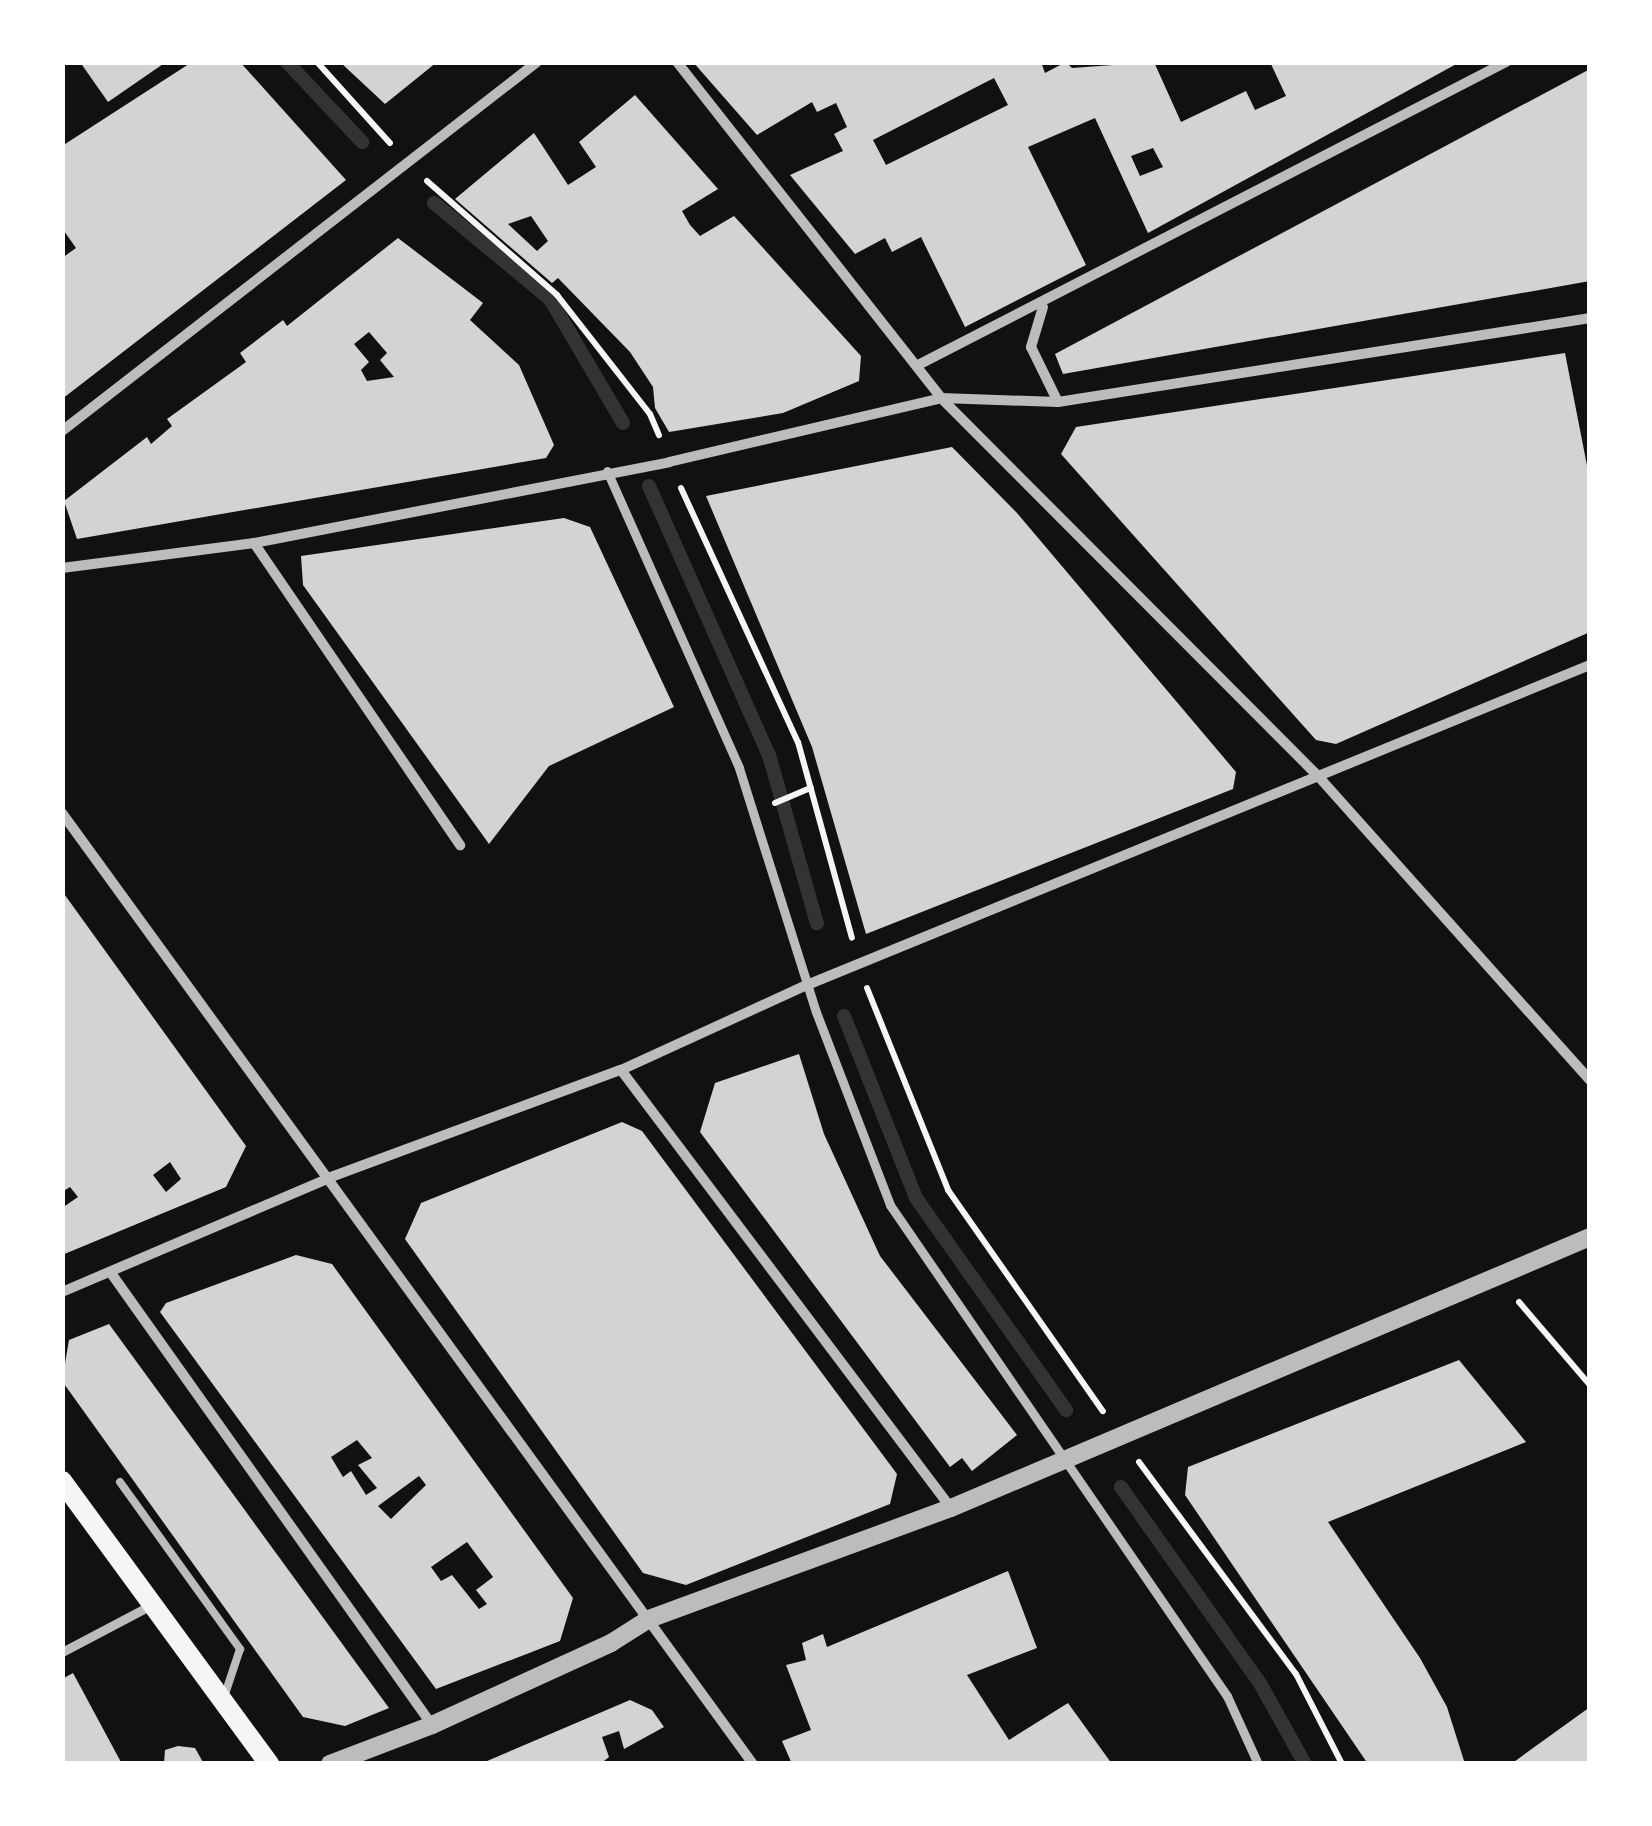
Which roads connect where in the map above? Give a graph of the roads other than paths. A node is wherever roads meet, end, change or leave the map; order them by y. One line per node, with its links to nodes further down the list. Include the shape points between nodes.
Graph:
1 (537, 62): 9 (street)
2 (677, 62): 6 (street, via 891,338)
3 (1506, 62): 4 (street)
4 (1043, 307): 6 (street); 8 (street, via 1031,346)
5 (1590, 318): 8 (street)
6 (920, 364): 7 (street)
7 (941, 398): 8 (street); 10 (street); 14 (street)
8 (1058, 402)
9 (62, 431)
10 (608, 472): 11 (street); 17 (street, via 739,768)
11 (254, 543): 12 (street); 16 (street)
12 (62, 568)
13 (1590, 665): 14 (street)
14 (1318, 776): 17 (street); 19 (street)
15 (62, 813): 20 (street)
16 (460, 845)
17 (807, 984): 18 (street); 24 (street, via 890,1204)
18 (621, 1070): 20 (street); 27 (street)
19 (1590, 1080)
20 (331, 1177): 22 (street); 29 (street)
21 (1590, 1237): 24 (street)
22 (111, 1273): 23 (street); 32 (street)
23 (62, 1292)
24 (1064, 1458): 27 (street); 36 (street, via 1227,1696)
25 (62, 1480): 28 (main road)
26 (120, 1482): 31 (lane, via 240,1649)
27 (951, 1508): 29 (street)
28 (153, 1604): 30 (street); 31 (main road)
29 (649, 1619): 32 (street); 35 (street)
30 (62, 1652)
31 (223, 1700): 33 (main road)
32 (432, 1724): 34 (street)
33 (269, 1764)
34 (330, 1764)
35 (753, 1764)
36 (1258, 1764)

